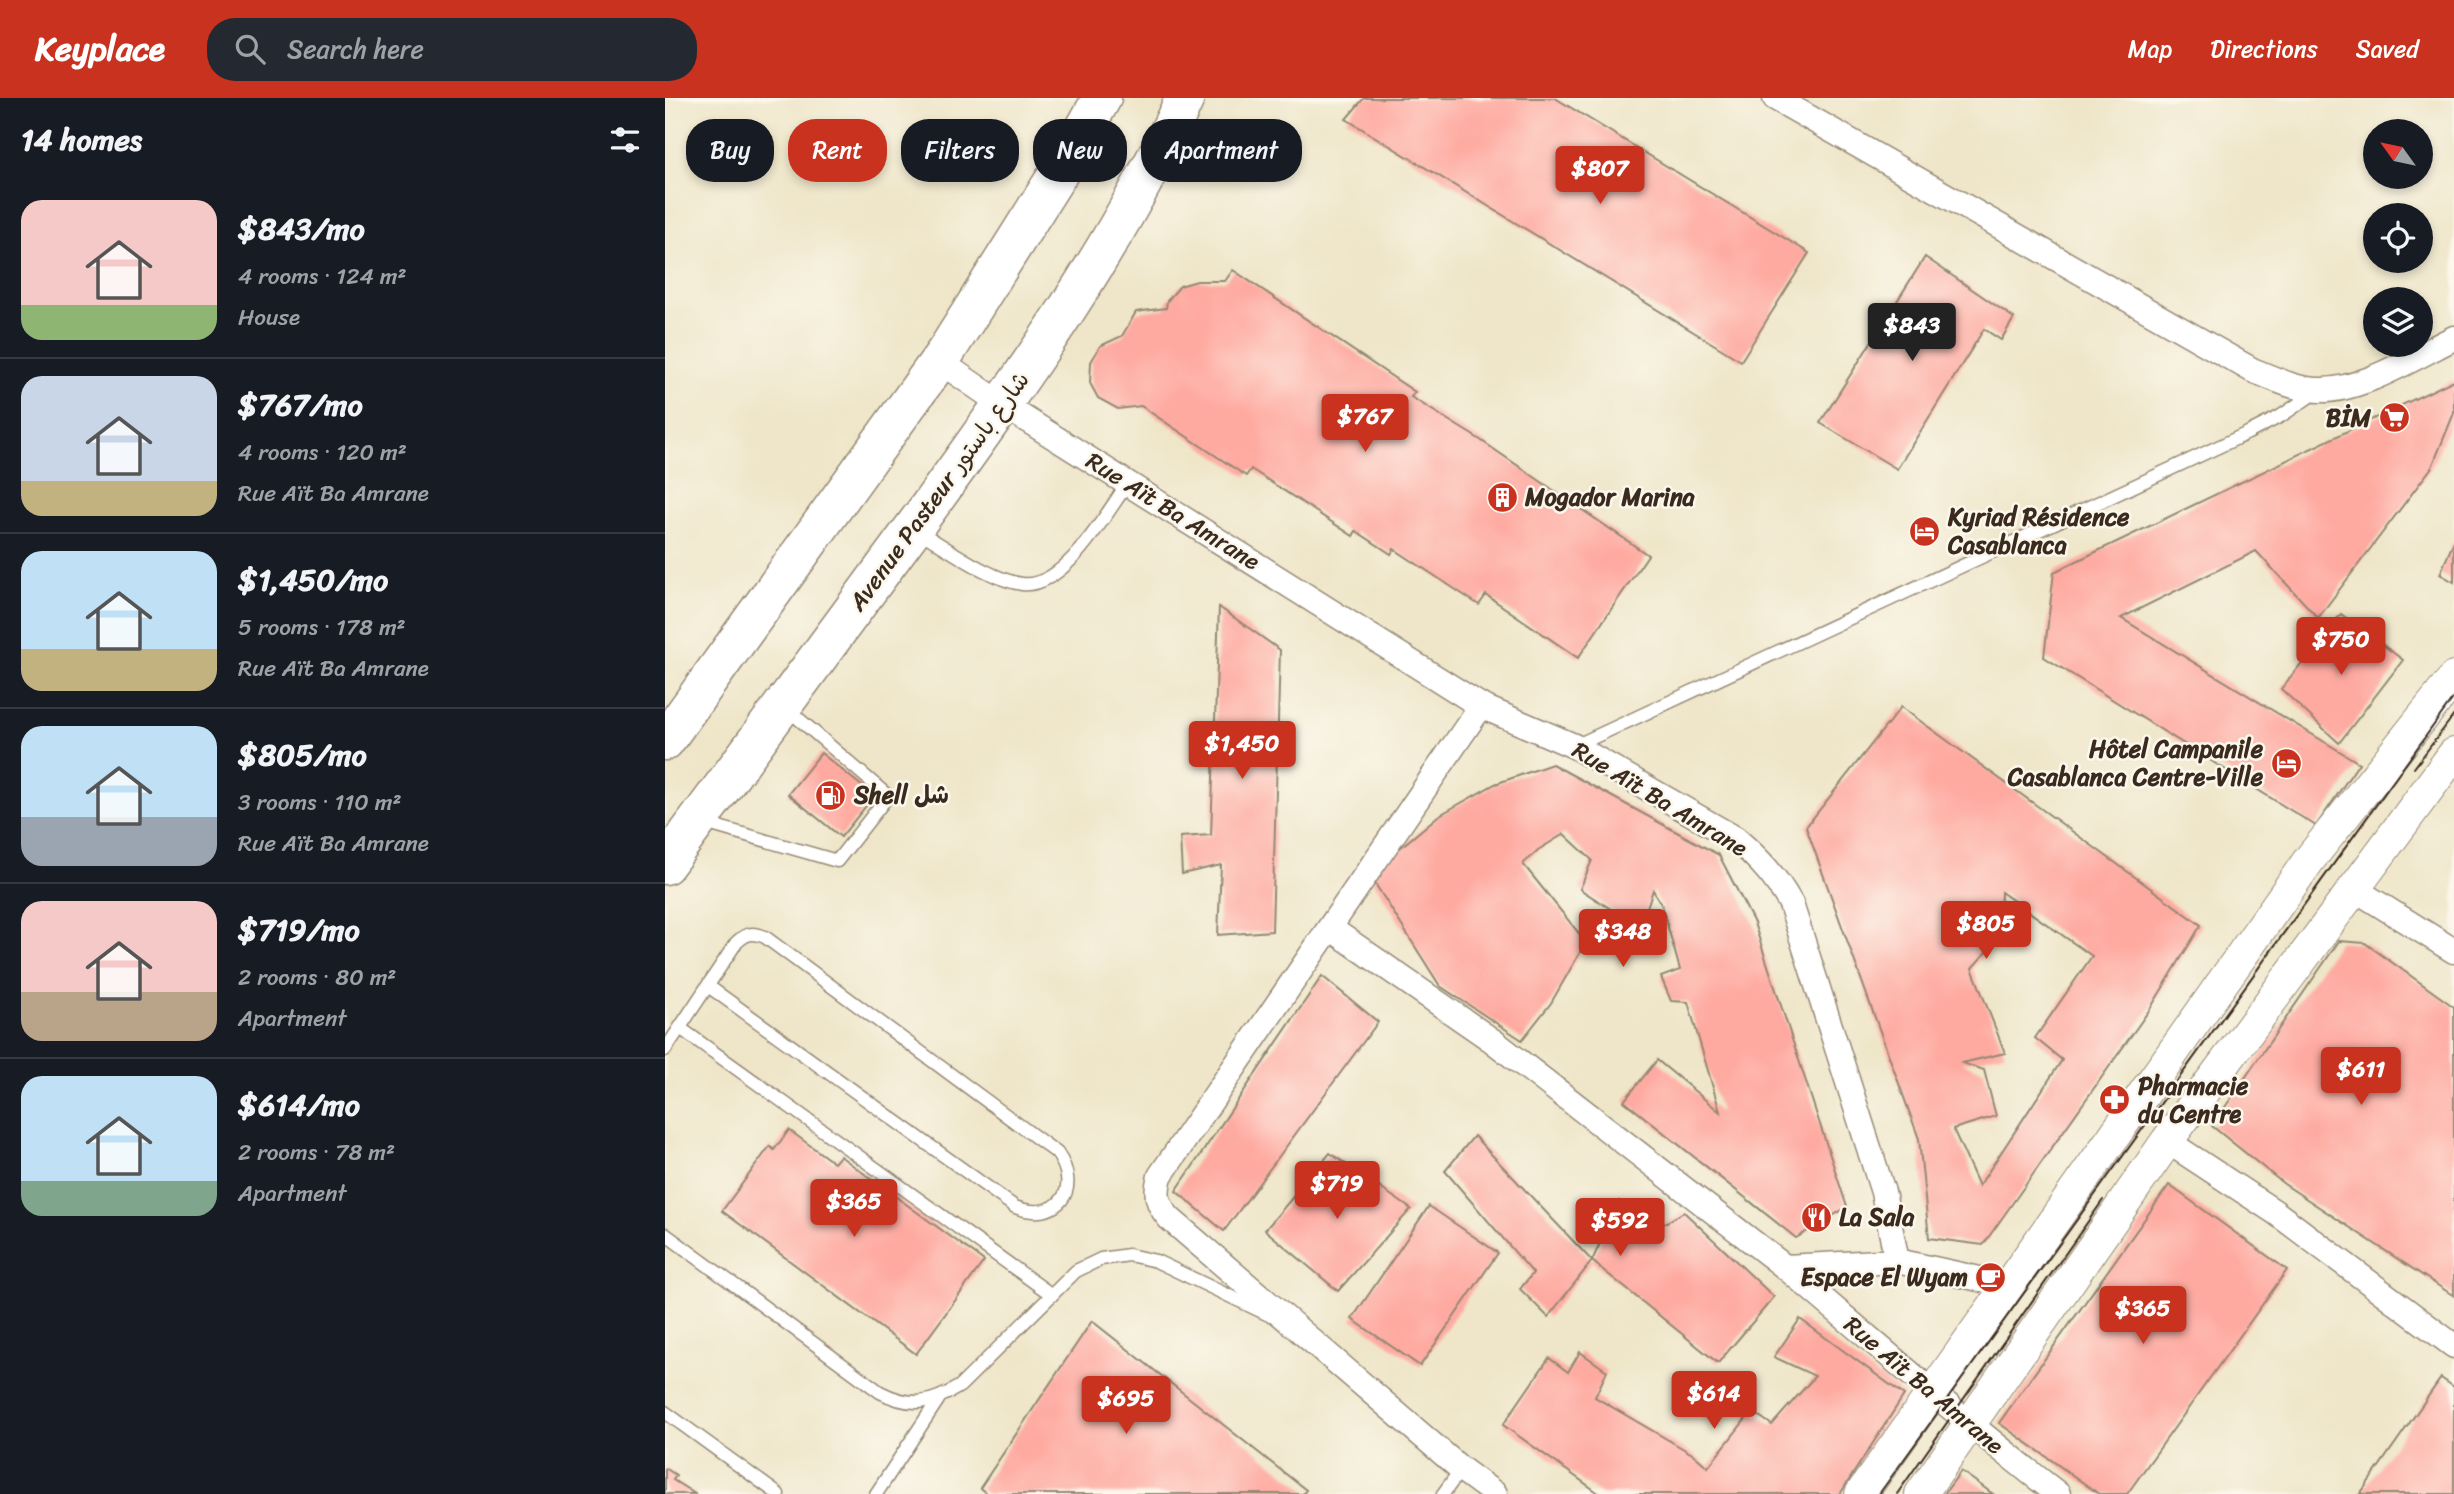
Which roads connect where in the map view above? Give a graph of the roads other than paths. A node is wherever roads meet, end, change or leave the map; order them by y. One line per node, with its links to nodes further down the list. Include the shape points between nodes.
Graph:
1 (1102, 98): 5 (main road)
2 (1185, 98): 7 (main road, Avenue Pasteur شارع باستور, via 1165,142 1087,275)
3 (1775, 98): 6 (street, via 2252,370)
4 (2454, 338): 6 (street, via 2349,387)
5 (939, 361): 7 (street, Rue Aït Ba Amrane); 13 (main road)
6 (2318, 390): 14 (lane, via 2248,433)
7 (1003, 405): 8 (street, Rue Aït Ba Amrane); 9 (main road, Avenue Pasteur شارع باستور)
8 (1128, 483): 9 (lane, via 1069,563 1049,579 1024,584 999,577); 12 (street, Rue Aït Ba Amrane)
9 (912, 528): 11 (main road, Avenue Pasteur شارع باستور)
10 (2454, 678): 28 (street, via 2309,860)
11 (783, 705): 16 (main road, Avenue Pasteur شارع باستور); 16 (lane, via 888,796 837,861)
12 (1481, 706): 14 (street, Rue Aït Ba Amrane); 19 (street)
13 (665, 741)
14 (1574, 746): 26 (street, Rue Aït Ba Amrane, via 1736,839 1776,877 1791,904 1883,1192)
15 (2454, 754): 18 (street)
16 (697, 821): 17 (main road, Avenue Pasteur شارع باستور)
17 (665, 865)
18 (2353, 888): 20 (street); 24 (street)
19 (1330, 928): 27 (street, Rue Aït Ba Amrane, via 1493,1041); 30 (street, via 1160,1176 1156,1191 1159,1206 1169,1218)
20 (2454, 951)
21 (708, 986): 21 (lane, via 1015,1206 1032,1213 1048,1210 1062,1200 1069,1184 1067,1167 1057,1153 765,937 744,935); 22 (lane)
22 (680, 1028): 23 (lane); 29 (lane)
23 (665, 1050)
24 (2167, 1141): 31 (street, via 2275,1212); 35 (street)
25 (665, 1234): 33 (lane, via 880,1392 918,1405)
26 (1897, 1261): 27 (street); 28 (street)
27 (1784, 1266): 32 (street, Rue Aït Ba Amrane)
28 (2007, 1285): 32 (street)
29 (1052, 1295): 30 (lane, via 1076,1271 1101,1259 1129,1255 1156,1261); 33 (lane, via 960,1387)
30 (1295, 1327): 36 (street)
31 (2454, 1346)
32 (1934, 1392): 35 (street, Rue Aït Ba Amrane); 41 (street)
33 (937, 1400): 38 (lane)
34 (665, 1412): 37 (lane)
35 (1969, 1426): 42 (street); 43 (street, Rue Aït Ba Amrane)
36 (1461, 1469): 39 (lane); 40 (street)
37 (778, 1494)
38 (876, 1494)
39 (1443, 1494)
40 (1495, 1494)
41 (1861, 1494)
42 (1921, 1494)
43 (2058, 1494)

